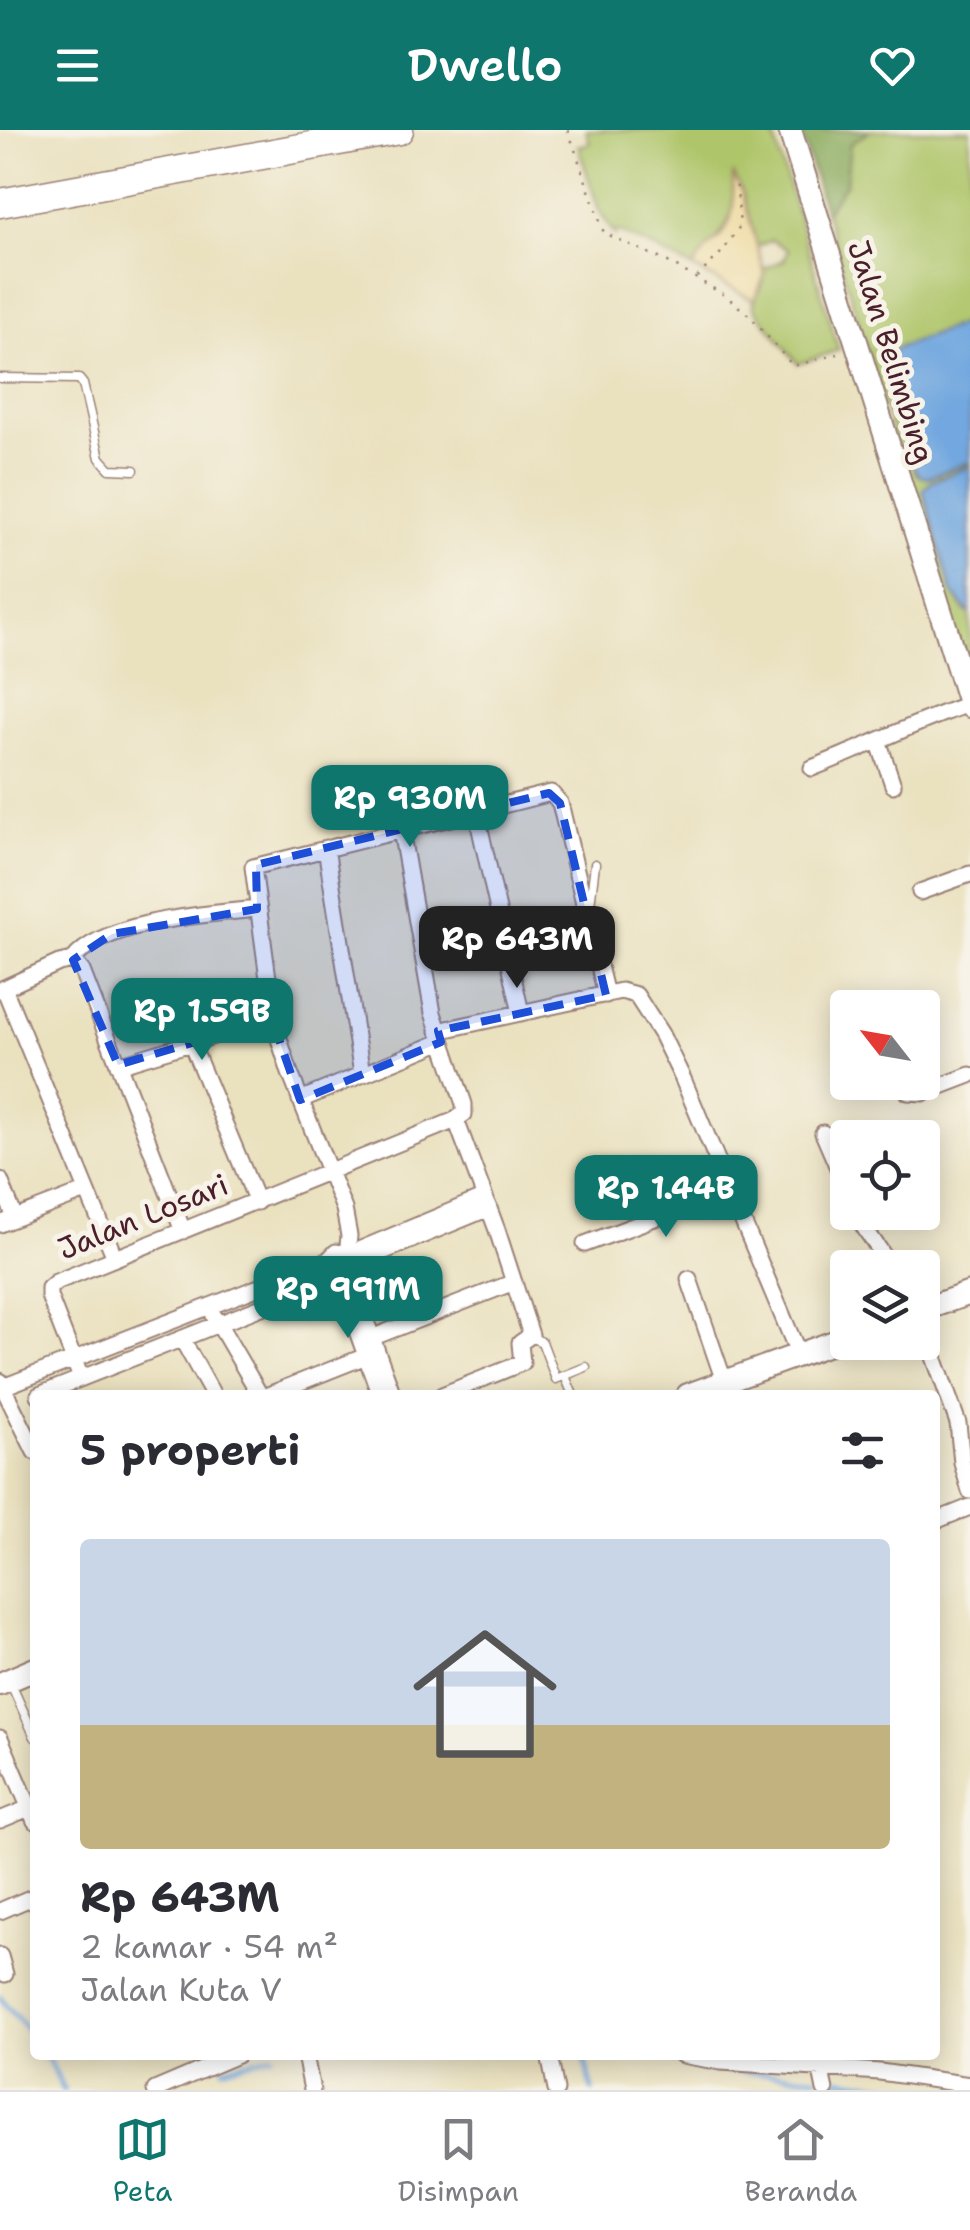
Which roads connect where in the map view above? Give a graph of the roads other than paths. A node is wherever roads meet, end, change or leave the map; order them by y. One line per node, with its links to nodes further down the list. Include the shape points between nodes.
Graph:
1 (399, 130): 3 (highway)
2 (790, 130): 6 (street, Jalan Belimbing)
3 (0, 203)
4 (0, 378): 5 (lane, via 78,380 103,464)
5 (134, 470)
6 (970, 705): 7 (street)
7 (879, 743): 8 (street); 9 (street)
8 (812, 768)
9 (893, 785)
10 (476, 811): 11 (street); 17 (street, via 556,795); 21 (street)
11 (400, 830): 12 (street); 23 (street)
12 (326, 848): 16 (street, via 256,865); 26 (street)
13 (595, 864): 17 (lane)
14 (970, 874): 15 (street)
15 (920, 892)
16 (257, 909): 18 (street, via 112,934 89,943); 22 (street)
17 (587, 922): 20 (street)
18 (73, 960): 19 (street); 25 (street)
19 (2, 989): 36 (street)
20 (606, 995): 21 (street); 35 (street, via 632,993 648,1012)
21 (521, 1013): 23 (street)
22 (274, 1018): 24 (street); 29 (street)
23 (440, 1036): 26 (street); 30 (street, via 465,1108)
24 (191, 1043): 25 (street); 37 (street)
25 (118, 1065): 41 (street)
26 (362, 1074): 29 (street)
27 (970, 1074): 28 (street)
28 (940, 1086)
29 (300, 1100): 33 (street)
30 (456, 1120): 33 (street, Jalan Losari); 38 (street)
31 (824, 1132): 32 (street)
32 (830, 1147)
33 (330, 1172): 37 (street, Jalan Losari); 45 (street, via 346,1218)
34 (0, 1180): 39 (street)
35 (729, 1190): 42 (street); 58 (street)
36 (86, 1191): 39 (street); 44 (street)
37 (257, 1202): 41 (street, Jalan Losari)
38 (487, 1203): 45 (street); 47 (street)
39 (8, 1221)
40 (865, 1230): 43 (street)
41 (183, 1231): 44 (street, Jalan Losari)
42 (584, 1244)
43 (880, 1250)
44 (114, 1258): 59 (street, Jalan Losari, via 49,1288)
45 (346, 1267): 50 (street, via 330,1271 328,1260); 51 (street); 56 (street)
46 (689, 1279): 64 (street)
47 (514, 1282): 53 (street); 56 (street)
48 (970, 1293): 49 (street)
49 (940, 1304)
50 (211, 1308): 51 (street); 52 (street)
51 (218, 1325): 54 (street); 68 (street)
52 (148, 1332): 57 (street); 59 (street)
53 (530, 1337): 62 (lane, via 542,1342 554,1378); 72 (street, via 520,1343 523,1362)
54 (182, 1339): 57 (street); 67 (street)
55 (830, 1343): 58 (street)
56 (368, 1347): 69 (street); 70 (street); 71 (street)
57 (156, 1349): 63 (street)
58 (799, 1354): 64 (street)
59 (74, 1360): 63 (street); 65 (street)
60 (935, 1360): 78 (street, via 958,1423)
61 (586, 1367): 62 (lane)
62 (565, 1376): 73 (lane)
63 (82, 1378): 66 (street)
64 (724, 1381): 74 (street)
65 (2, 1384): 76 (street)
66 (52, 1390)
67 (210, 1390)
68 (257, 1390)
69 (278, 1390)
70 (379, 1390)
71 (390, 1390)
72 (454, 1390)
73 (571, 1390)
74 (701, 1390)
75 (30, 1399): 76 (street)
76 (12, 1406): 77 (street)
77 (30, 1442)
78 (970, 1491)
79 (970, 1507): 80 (street)
80 (940, 1519)
81 (30, 1671): 82 (street)
82 (5, 1682): 83 (lane)
83 (30, 1728)
84 (0, 1738): 85 (street)
85 (30, 1809)
86 (30, 1814): 87 (street)
87 (0, 1820)
88 (30, 1898): 89 (street)
89 (0, 1911)
90 (0, 1956): 91 (street)
91 (5, 1974)
92 (224, 2060): 98 (street)
93 (306, 2060): 99 (street)
94 (550, 2060): 100 (street)
95 (710, 2060): 96 (street)
96 (820, 2066): 97 (street); 101 (street)
97 (970, 2086)
98 (155, 2090)
99 (312, 2090)
100 (556, 2090)
101 (825, 2090)

